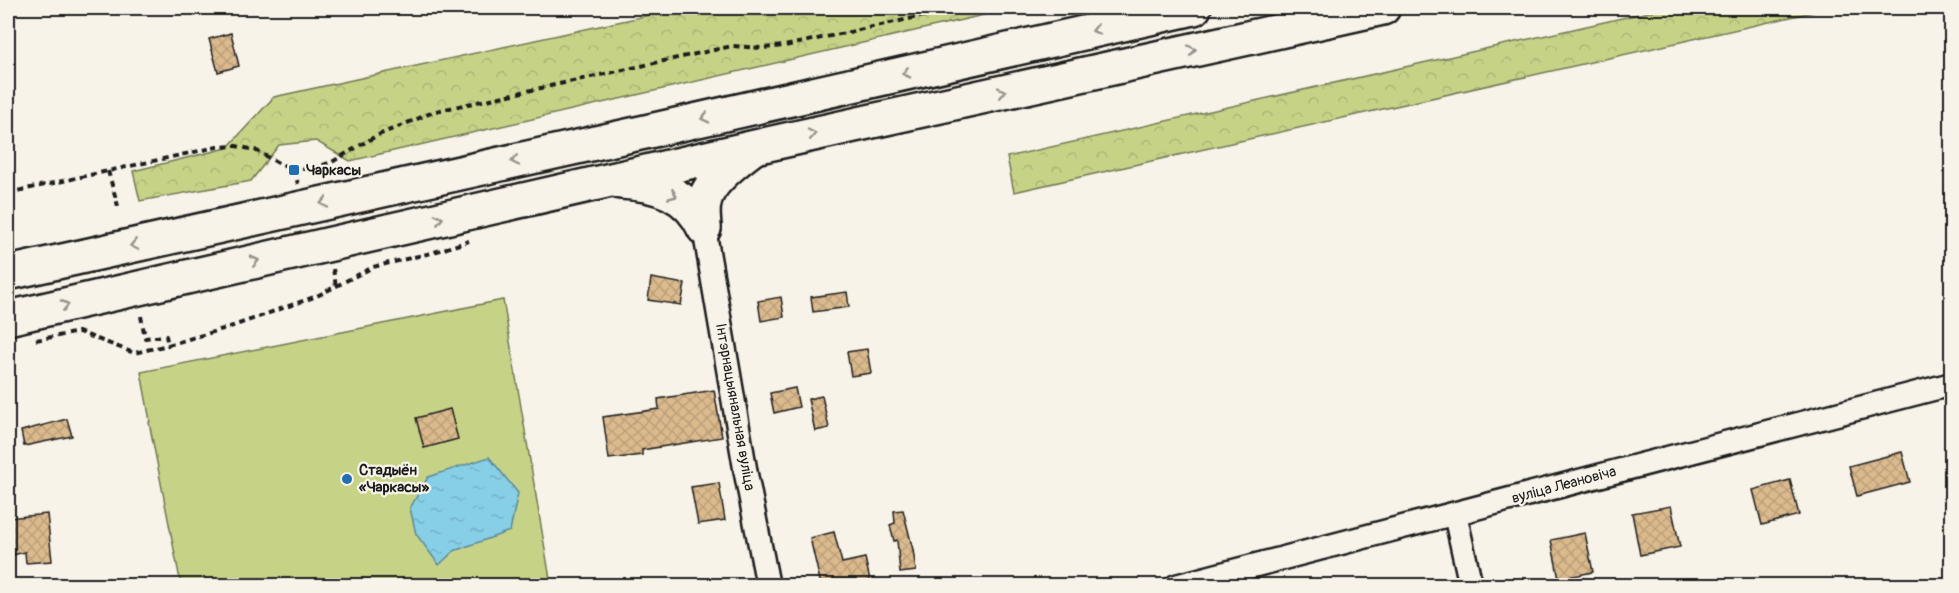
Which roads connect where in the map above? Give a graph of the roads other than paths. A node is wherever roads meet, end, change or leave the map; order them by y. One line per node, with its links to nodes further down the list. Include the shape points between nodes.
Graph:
1 (1194, 8): 6 (highway, one-way to 6)
2 (1383, 8): 3 (highway, one-way to 2)
3 (755, 147): 4 (highway); 5 (highway, via 710,190 704,203)
4 (596, 183): 5 (highway, one-way to 5, via 625,182 676,195 686,201); 7 (highway, one-way to 4)
5 (705, 228): 10 (street, Інтэрнацыянальная вуліца)
6 (8, 273)
7 (8, 318)
8 (1952, 384): 9 (street, вуліца Леановіча)
9 (1455, 514): 11 (street, вуліца Леановіча); 12 (street)
10 (768, 585)
11 (1176, 585)
12 (1471, 585)

